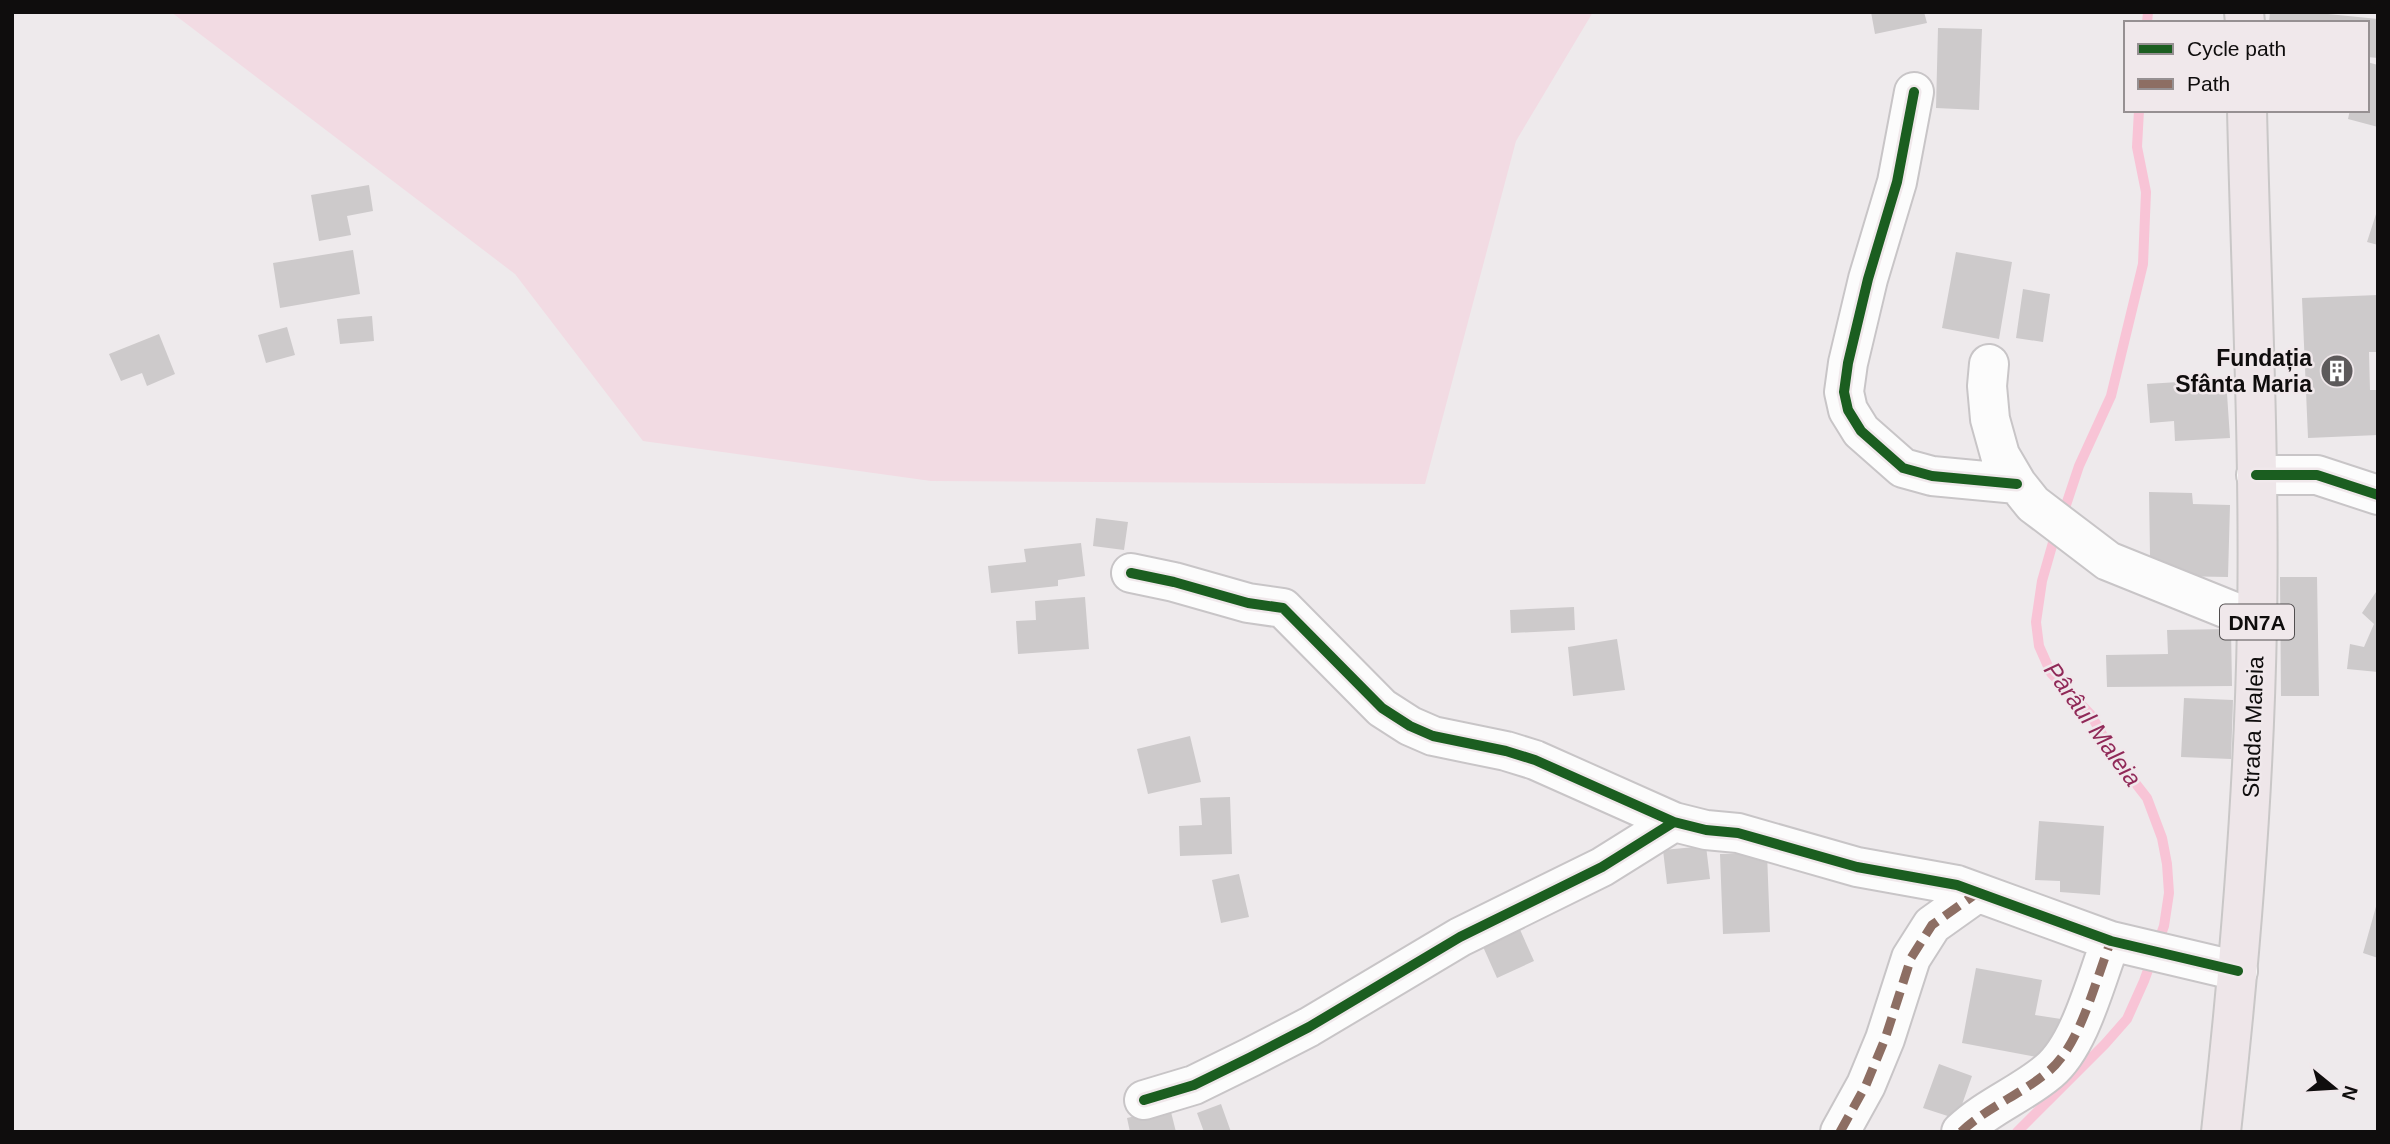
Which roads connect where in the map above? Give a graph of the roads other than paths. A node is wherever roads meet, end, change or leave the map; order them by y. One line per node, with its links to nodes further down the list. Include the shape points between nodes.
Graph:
1 (1914, 92): 5 (street, via 1897,182 1848,363 1844,392 1848,410 1861,430 1903,468)
2 (2247, 112): 4 (main road, Strada Maleia / DN7A)
3 (1989, 364): 5 (street, via 1990,419 2000,455)
4 (2256, 475): 6 (street, via 2317,475); 8 (main road, Strada Maleia / DN7A)
5 (2025, 494): 8 (street, via 2108,561)
6 (2378, 495)
7 (1131, 573): 9 (street, via 1283,608 1382,708 1410,726 1433,736 1535,760)
8 (2257, 621): 12 (main road, Strada Maleia / DN7A)
9 (1674, 822): 10 (street, via 1765,839 1857,867); 13 (street, via 1602,867 1460,937 1309,1027 1194,1085)
10 (1977, 892): 11 (street); 14 (street, via 1932,925 1911,958 1885,1039)
11 (2122, 943): 12 (street); 15 (street, via 2068,1047 2050,1070)
12 (2238, 971): 16 (main road, Strada Maleia / DN7A)
13 (1144, 1100)
14 (1840, 1132)
15 (1961, 1132)
16 (2221, 1132)

